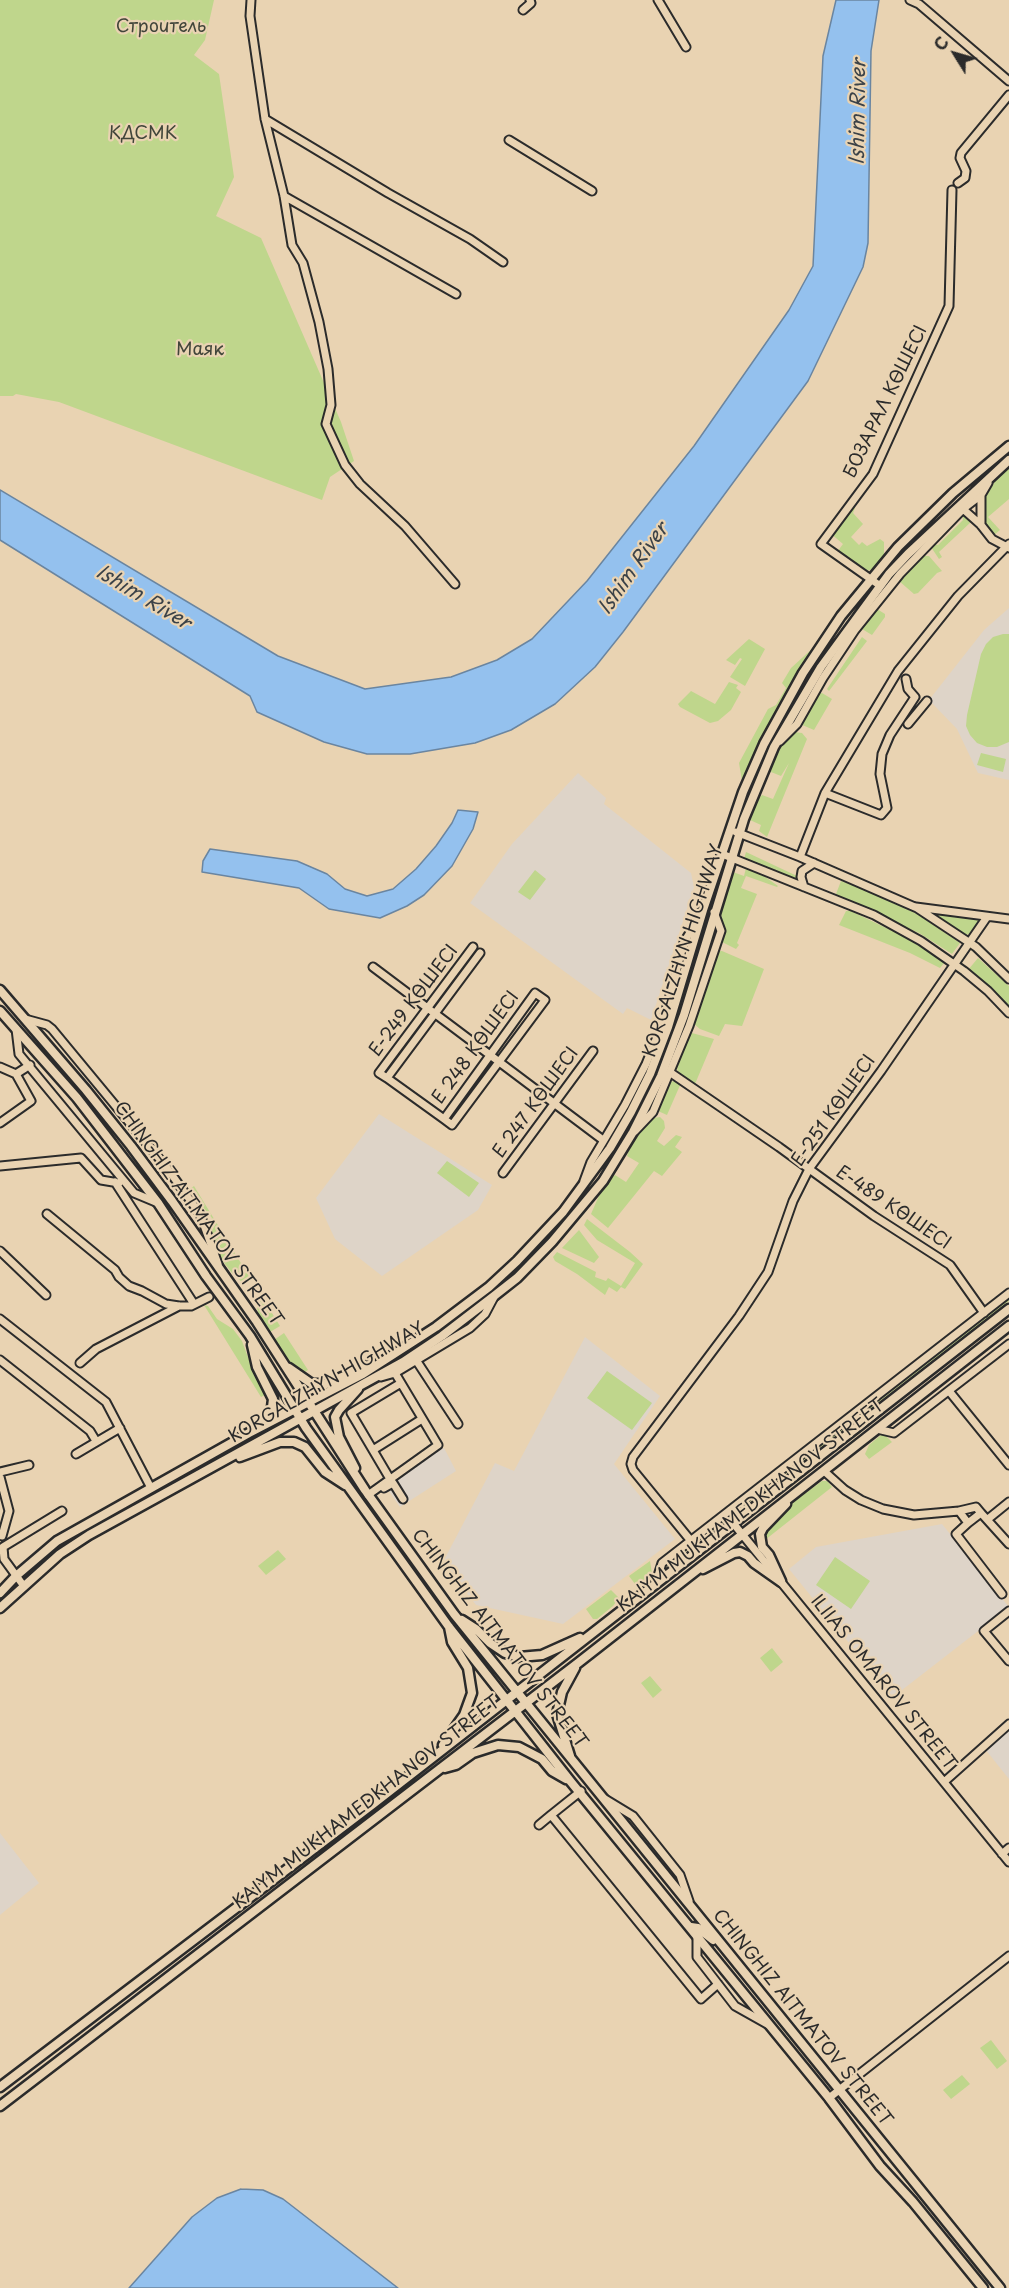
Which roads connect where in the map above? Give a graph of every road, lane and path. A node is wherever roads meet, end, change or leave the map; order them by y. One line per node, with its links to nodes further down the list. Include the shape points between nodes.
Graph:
1 (251, 0): 10 (street)
2 (530, 0): 5 (street)
3 (657, 0): 6 (street)
4 (910, 0): 8 (street)
5 (523, 10)
6 (686, 47)
7 (1009, 69): 8 (street)
8 (1006, 78)
9 (1009, 95): 12 (street, via 961,153 966,171 965,178)
10 (265, 119): 15 (street); 16 (street)
11 (509, 140): 14 (street)
12 (958, 183)
13 (952, 190): 25 (street, БОЗАРАЛ КӨШЕСІ, via 950,306 873,474 821,544)
14 (592, 191)
15 (284, 196): 17 (street); 26 (street, via 292,245 303,263 326,357 331,405 326,424 331,437 360,484 405,526)
16 (503, 262)
17 (456, 294)
18 (1009, 446): 25 (main road, KORGALZHYN HIGHWAY, via 940,504)
19 (1009, 460): 20 (main road, KORGALZHYN HIGHWAY)
20 (994, 472): 21 (street); 27 (main road, KORGALZHYN HIGHWAY)
21 (981, 495): 22 (street); 23 (street)
22 (963, 509): 23 (street); 31 (street, via 900,574 855,630 797,724)
23 (981, 525): 24 (street, via 992,538)
24 (1008, 546): 32 (street, via 958,596 898,671)
25 (870, 578): 27 (street, БОЗАРАЛ КӨШЕСІ); 33 (main road, KORGALZHYN HIGHWAY, via 829,632 783,708 743,792)
26 (455, 584)
27 (879, 585): 31 (main road, KORGALZHYN HIGHWAY, via 821,667)
28 (906, 679): 32 (street, via 915,697 882,754 880,774 887,808 881,815)
29 (927, 701): 30 (street)
30 (908, 724)
31 (774, 747): 33 (main road, KORGALZHYN HIGHWAY)
32 (825, 793): 35 (street)
33 (735, 832): 34 (main road, KORGALZHYN HIGHWAY); 35 (street)
34 (727, 855): 37 (street); 39 (main road, KORGALZHYN HIGHWAY); 40 (main road, KORGALZHYN HIGHWAY)
35 (801, 857): 36 (street)
36 (814, 863): 37 (street, via 802,871); 38 (street)
37 (804, 887): 46 (street, via 874,915)
38 (911, 906): 41 (street); 43 (street)
39 (703, 910): 68 (street, via 684,942 663,1022 646,1064); 72 (main road, KORGALZHYN HIGHWAY, via 650,1074 615,1139)
40 (714, 912): 61 (street, via 721,931); 67 (main road, KORGALZHYN HIGHWAY, via 684,1015 661,1076)
41 (987, 917): 42 (street); 43 (street, Е-251 КӨШЕСІ)
42 (1009, 919)
43 (969, 943): 46 (street, Е-251 КӨШЕСІ); 48 (street)
44 (473, 947): 50 (street, Е-249 КӨШЕСІ)
45 (480, 952): 50 (street)
46 (955, 963): 52 (street); 70 (street, Е-251 КӨШЕСІ)
47 (373, 967): 50 (street)
48 (1009, 979)
49 (0, 990): 53 (main road, CHINGHIZ AITMATOV STREET)
50 (431, 1010): 56 (street); 60 (street, Е-249 КӨШЕСІ); 63 (street)
51 (0, 1011): 54 (main road, CHINGHIZ AITMATOV STREET)
52 (1009, 1013)
53 (26, 1019): 76 (main road, CHINGHIZ AITMATOV STREET, via 132,1146); 76 (street, via 52,1029 167,1168 200,1214)
54 (16, 1029): 58 (street, via 19,1054); 73 (main road, CHINGHIZ AITMATOV STREET, via 77,1098)
55 (592, 1051): 64 (street, Е 247 КӨШЕСІ)
56 (490, 1054): 57 (street); 57 (street, Е 248 КӨШЕСІ, via 535,993 545,1000); 65 (street, Е 248 КӨШЕСІ)
57 (499, 1061): 64 (street); 65 (street, Е 248 КӨШЕСІ, via 452,1125)
58 (30, 1065): 62 (street); 73 (street, via 134,1193)
59 (0, 1067): 62 (street)
60 (379, 1073): 63 (street, Е 248 КӨШЕСІ)
61 (671, 1073): 67 (street, via 653,1112); 70 (street, Е-489 КӨШЕСІ)
62 (16, 1074): 66 (street, via 32,1099)
63 (387, 1078): 65 (street, Е 248 КӨШЕСІ)
64 (555, 1103): 68 (street); 71 (street, Е 247 КӨШЕСІ)
65 (444, 1119)
66 (0, 1123)
67 (633, 1132): 80 (main road, KORGALZHYN HIGHWAY, via 603,1181 566,1227)
68 (603, 1140): 72 (street)
69 (0, 1166): 81 (street, via 81,1158 101,1180 119,1183)
70 (809, 1169): 84 (street, Е-489 КӨШЕСІ, via 950,1265); 130 (street, Е-251 КӨШЕСІ, via 768,1272 633,1457 633,1470)
71 (503, 1173)
72 (581, 1190): 90 (main road, KORGALZHYN HIGHWAY, via 552,1225 489,1287)
73 (158, 1203): 87 (main road, CHINGHIZ AITMATOV STREET)
74 (47, 1214): 82 (street, via 115,1270 123,1283 166,1304)
75 (0, 1251): 78 (street)
76 (219, 1266): 89 (main road, CHINGHIZ AITMATOV STREET)
77 (1009, 1293): 84 (street)
78 (46, 1294)
79 (208, 1297): 81 (street)
80 (494, 1297): 92 (street, via 485,1314 470,1328); 95 (main road, KORGALZHYN HIGHWAY, via 403,1362)
81 (194, 1304): 82 (street)
82 (179, 1306): 93 (street, via 96,1349)
83 (1009, 1309): 127 (main road, KAIYM MUKHAMEDKHANOV STREET)
84 (984, 1313): 130 (street)
85 (0, 1319): 103 (street, via 106,1402)
86 (1009, 1326): 104 (main road, KAIYM MUKHAMEDKHANOV STREET)
87 (250, 1336): 99 (main road, CHINGHIZ AITMATOV STREET); 105 (main road, via 256,1367 273,1399 269,1413)
88 (1009, 1344): 97 (street)
89 (276, 1353): 90 (main road, via 292,1371 312,1384 326,1384); 98 (main road, CHINGHIZ AITMATOV STREET)
90 (386, 1358): 98 (main road, KORGALZHYN HIGHWAY)
91 (0, 1360): 106 (street, via 90,1431)
92 (416, 1360): 94 (street); 102 (street)
93 (80, 1363)
94 (395, 1373): 95 (street); 96 (street)
95 (367, 1380): 98 (main road, KORGALZHYN HIGHWAY); 118 (main road, via 335,1418 339,1437)
96 (401, 1383): 101 (street); 107 (street, via 351,1413)
97 (949, 1391): 104 (street, via 894,1432); 111 (street)
98 (310, 1408): 99 (main road, KORGALZHYN HIGHWAY); 100 (main road, KORGALZHYN HIGHWAY); 118 (main road, CHINGHIZ AITMATOV STREET)
99 (295, 1411): 100 (main road, CHINGHIZ AITMATOV STREET); 105 (main road, KORGALZHYN HIGHWAY)
100 (301, 1419): 109 (main road, KORGALZHYN HIGHWAY); 117 (main road, CHINGHIZ AITMATOV STREET)
101 (422, 1419): 107 (street); 115 (street, via 438,1445)
102 (458, 1424)
103 (120, 1428): 106 (street); 116 (street)
104 (877, 1429): 112 (main road, KAIYM MUKHAMEDKHANOV STREET)
105 (249, 1433): 116 (main road, KORGALZHYN HIGHWAY)
106 (96, 1441): 108 (street)
107 (373, 1450): 115 (street)
108 (76, 1454)
109 (225, 1461): 117 (main road, via 280,1442 294,1442 305,1447 325,1472); 137 (main road, KORGALZHYN HIGHWAY, via 89,1535)
110 (29, 1465): 113 (street)
111 (1009, 1465)
112 (824, 1471): 119 (main road, KAIYM MUKHAMEDKHANOV STREET); 123 (street, via 845,1490 883,1509 914,1515)
113 (0, 1472)
114 (0, 1477): 128 (street, via 9,1511)
115 (390, 1479): 118 (street)
116 (151, 1488): 134 (main road, KORGALZHYN HIGHWAY, via 57,1541)
117 (350, 1489): 143 (main road, CHINGHIZ AITMATOV STREET)
118 (368, 1494): 120 (street, via 392,1483); 142 (main road, CHINGHIZ AITMATOV STREET)
119 (793, 1494): 129 (main road, KAIYM MUKHAMEDKHANOV STREET); 135 (main road, via 760,1534 762,1547)
120 (403, 1499)
121 (1009, 1502): 125 (street)
122 (62, 1511): 132 (street)
123 (959, 1511): 124 (street, via 976,1507); 126 (street)
124 (981, 1513): 125 (street); 126 (street)
125 (988, 1520): 131 (street)
126 (968, 1523): 139 (street, via 956,1534)
127 (733, 1524): 129 (street, ILIIAS OMAROV STREET); 136 (main road, KAIYM MUKHAMEDKHANOV STREET)
128 (1, 1532): 132 (street)
129 (742, 1534): 133 (main road, KAIYM MUKHAMEDKHANOV STREET); 135 (street, ILIIAS OMAROV STREET)
130 (691, 1541): 136 (street, via 662,1563)
131 (1009, 1544)
132 (3, 1547): 134 (street, via 4,1559)
133 (691, 1574): 135 (main road, via 740,1552); 146 (main road, KAIYM MUKHAMEDKHANOV STREET)
134 (16, 1576): 137 (street); 138 (main road, KORGALZHYN HIGHWAY)
135 (781, 1582): 156 (street, ILIIAS OMAROV STREET)
136 (654, 1585): 144 (main road, KAIYM MUKHAMEDKHANOV STREET)
137 (23, 1586): 140 (main road, KORGALZHYN HIGHWAY)
138 (0, 1593)
139 (1002, 1594)
140 (0, 1608)
141 (1009, 1611): 145 (street, via 984,1631)
142 (454, 1614): 144 (main road, via 506,1653 527,1658); 147 (main road, CHINGHIZ AITMATOV STREET)
143 (449, 1627): 148 (main road, CHINGHIZ AITMATOV STREET); 152 (main road, via 452,1642 468,1668 472,1693 464,1715)
144 (597, 1630): 147 (main road, KAIYM MUKHAMEDKHANOV STREET)
145 (1009, 1661)
146 (578, 1663): 149 (main road, KAIYM MUKHAMEDKHANOV STREET); 153 (main road, via 557,1707)
147 (517, 1692): 148 (main road, KAIYM MUKHAMEDKHANOV STREET); 149 (main road, CHINGHIZ AITMATOV STREET)
148 (507, 1700): 150 (main road, CHINGHIZ AITMATOV STREET); 152 (main road, KAIYM MUKHAMEDKHANOV STREET)
149 (526, 1702): 150 (main road, KAIYM MUKHAMEDKHANOV STREET); 153 (main road, CHINGHIZ AITMATOV STREET)
150 (515, 1711): 154 (main road, KAIYM MUKHAMEDKHANOV STREET); 155 (main road, CHINGHIZ AITMATOV STREET)
151 (1009, 1724): 156 (street)
152 (435, 1755): 165 (main road, KAIYM MUKHAMEDKHANOV STREET)
153 (570, 1759): 158 (main road, CHINGHIZ AITMATOV STREET)
154 (439, 1770): 155 (main road, via 498,1745 519,1747); 167 (main road, KAIYM MUKHAMEDKHANOV STREET)
155 (572, 1782): 157 (main road, CHINGHIZ AITMATOV STREET)
156 (944, 1782): 162 (street, ILIIAS OMAROV STREET)
157 (581, 1791): 159 (street); 164 (main road, CHINGHIZ AITMATOV STREET)
158 (603, 1798): 166 (main road, CHINGHIZ AITMATOV STREET); 168 (street, via 633,1816 680,1875)
159 (551, 1815): 160 (street); 173 (street, via 701,1999)
160 (539, 1825)
161 (1009, 1848): 162 (street)
162 (1002, 1854): 163 (street, ILIIAS OMAROV STREET)
163 (1009, 1862)
164 (646, 1872): 166 (main road, via 674,1899); 169 (main road, CHINGHIZ AITMATOV STREET)
165 (261, 1888): 167 (main road); 177 (main road, KAIYM MUKHAMEDKHANOV STREET)
166 (684, 1898): 168 (main road, CHINGHIZ AITMATOV STREET)
167 (270, 1900): 180 (main road, KAIYM MUKHAMEDKHANOV STREET)
168 (691, 1906): 171 (main road, CHINGHIZ AITMATOV STREET)
169 (691, 1928): 170 (main road, CHINGHIZ AITMATOV STREET); 171 (main road, via 698,1928)
170 (697, 1935): 173 (street, via 697,1957); 174 (main road, CHINGHIZ AITMATOV STREET)
171 (725, 1950): 175 (main road, CHINGHIZ AITMATOV STREET)
172 (1009, 1956): 178 (street)
173 (718, 1984): 174 (street, via 735,2006)
174 (771, 2027): 176 (main road, CHINGHIZ AITMATOV STREET)
175 (793, 2032): 176 (main road); 178 (main road, CHINGHIZ AITMATOV STREET)
176 (782, 2041): 179 (main road, CHINGHIZ AITMATOV STREET)
177 (0, 2087)
178 (840, 2090): 179 (street); 182 (main road, CHINGHIZ AITMATOV STREET)
179 (829, 2098): 181 (main road, CHINGHIZ AITMATOV STREET, via 880,2166)
180 (0, 2106)
181 (983, 2288)
182 (1000, 2288)

